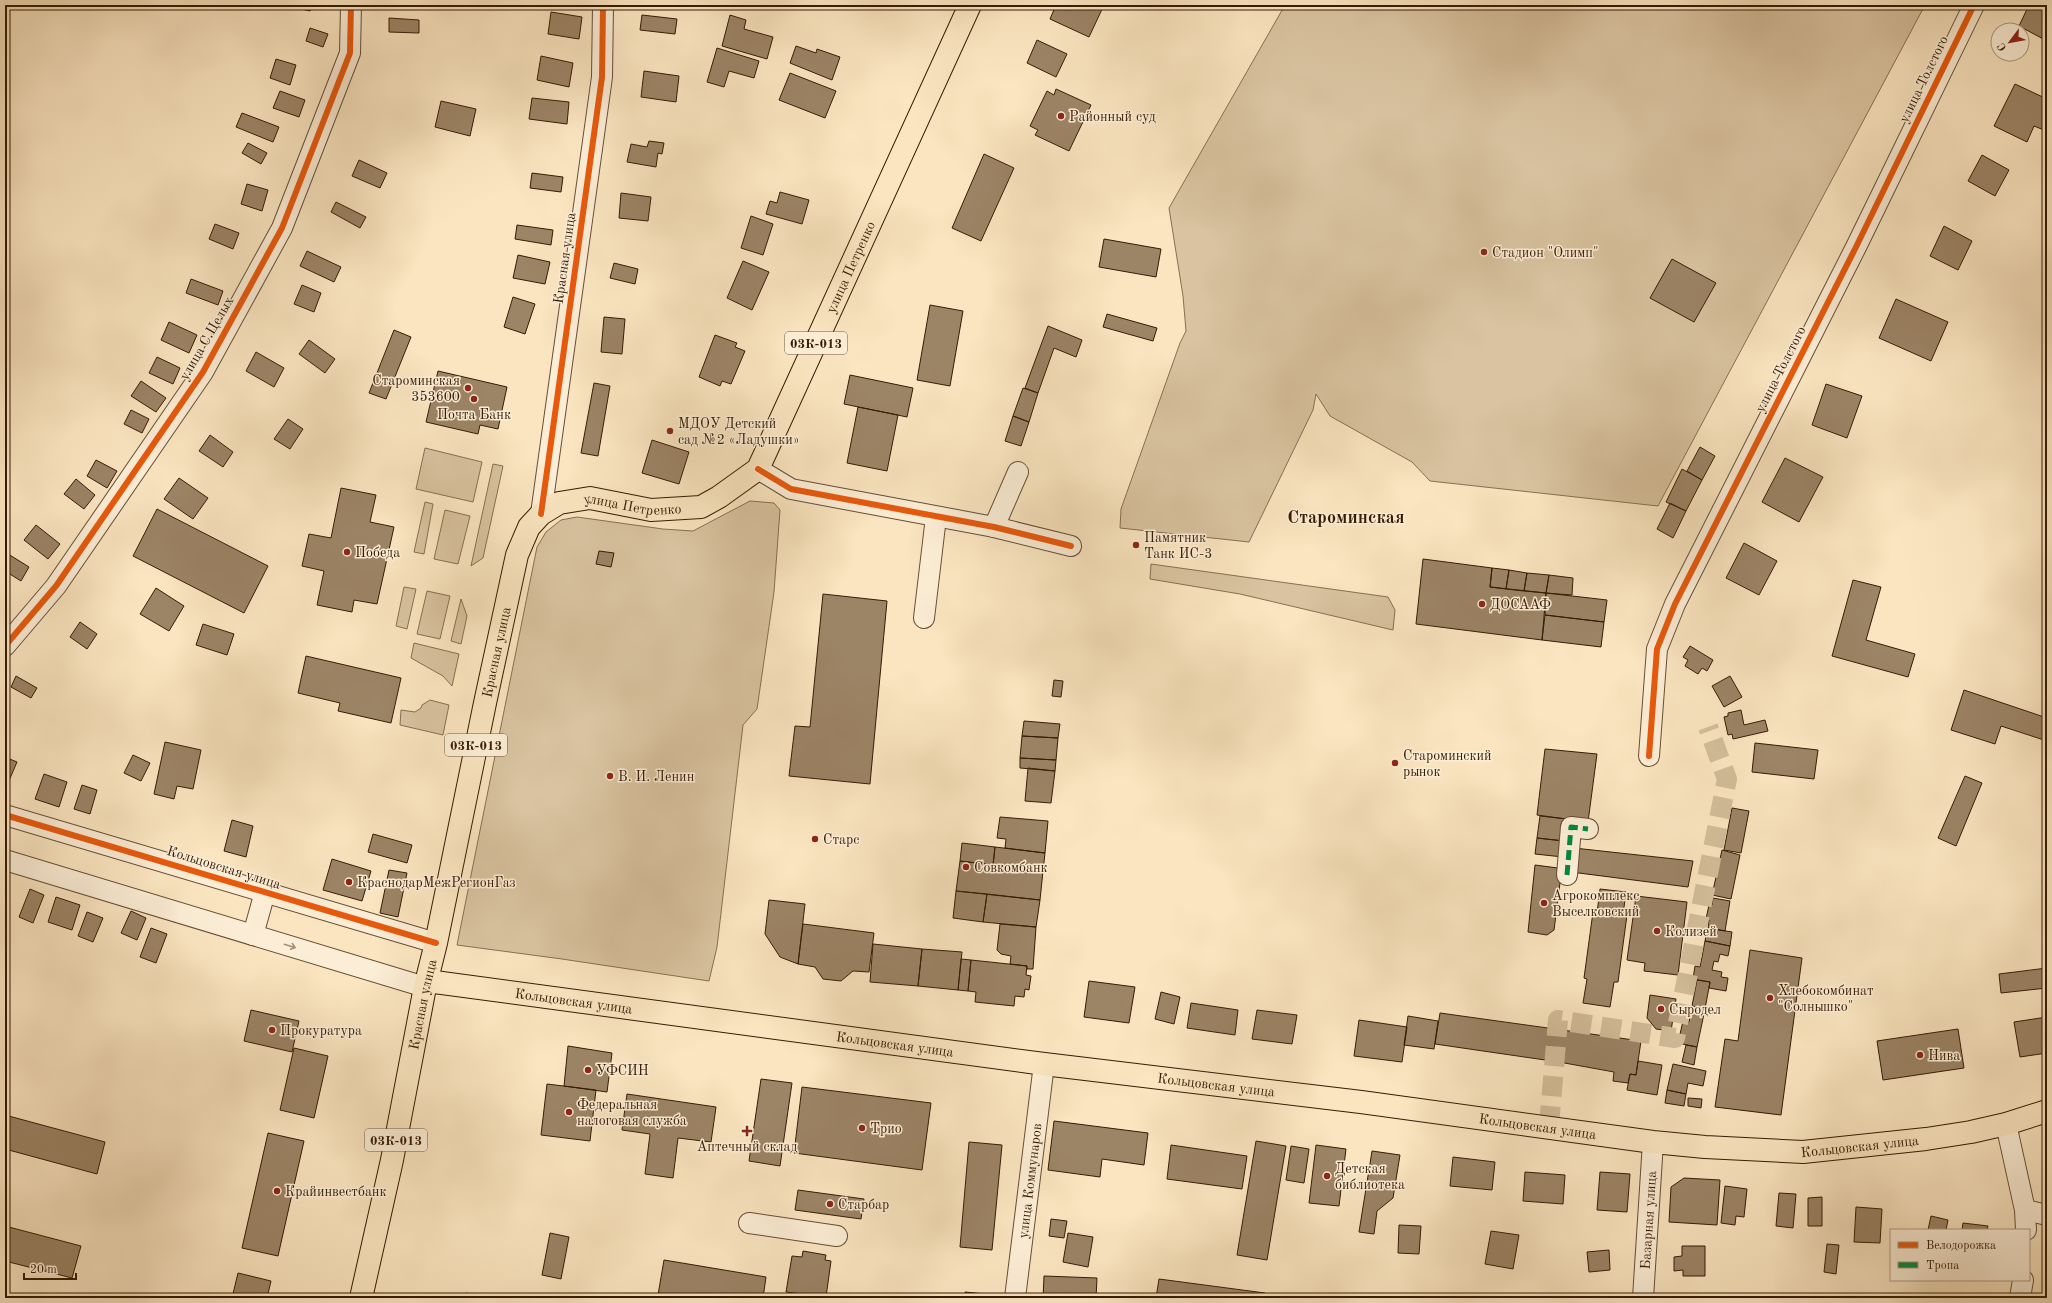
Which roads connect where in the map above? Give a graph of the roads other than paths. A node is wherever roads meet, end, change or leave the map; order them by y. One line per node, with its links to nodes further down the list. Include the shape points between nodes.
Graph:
1 (351, 5): 12 (street, улица С.Целых, via 350,53 282,228 203,372 56,586)
2 (603, 5): 7 (street, Красная улица, via 602,77)
3 (970, 5): 5 (main road, улица Петренко / 03К-013)
4 (1974, 5): 13 (street, улица Толстого, via 1856,247 1675,604 1657,649)
5 (758, 469): 7 (main road, улица Петренко / 03К-013, via 701,507 651,510 590,498 559,503); 8 (street, via 791,488)
6 (1018, 472): 9 (street)
7 (541, 514): 20 (main road, Красная улица / 03К-013, via 529,527 517,555)
8 (936, 517): 9 (street); 11 (street)
9 (994, 527): 10 (street)
10 (1071, 546)
11 (924, 618)
12 (5, 646)
13 (1655, 758)
14 (5, 814): 18 (street, Кольцовская улица)
15 (1588, 829): 17 (street, via 1571,827)
16 (5, 860): 19 (street, Кольцовская улица)
17 (1567, 875)
18 (266, 892): 19 (street, Кольцовская улица); 20 (street, Кольцовская улица)
19 (252, 935): 21 (street, Кольцовская улица, one-way to 21)
20 (436, 943): 21 (main road, Красная улица / 03К-013)
21 (426, 984): 22 (main road, Кольцовская улица); 32 (main road, Красная улица / 03К-013)
22 (1044, 1064): 25 (main road, Кольцовская улица, via 1361,1102); 33 (street, улица Коммунаров)
23 (2047, 1111): 24 (main road, Кольцовская улица)
24 (2006, 1124): 25 (main road, Кольцовская улица, via 1926,1139 1803,1152); 26 (street)
25 (1653, 1142): 34 (street, Базарная улица)
26 (2025, 1210): 27 (street); 29 (street)
27 (2047, 1215)
28 (749, 1223): 30 (street)
29 (2026, 1229)
30 (838, 1236)
31 (2023, 1281): 35 (street)
32 (362, 1298)
33 (1014, 1298)
34 (1643, 1298)
35 (2020, 1298)

